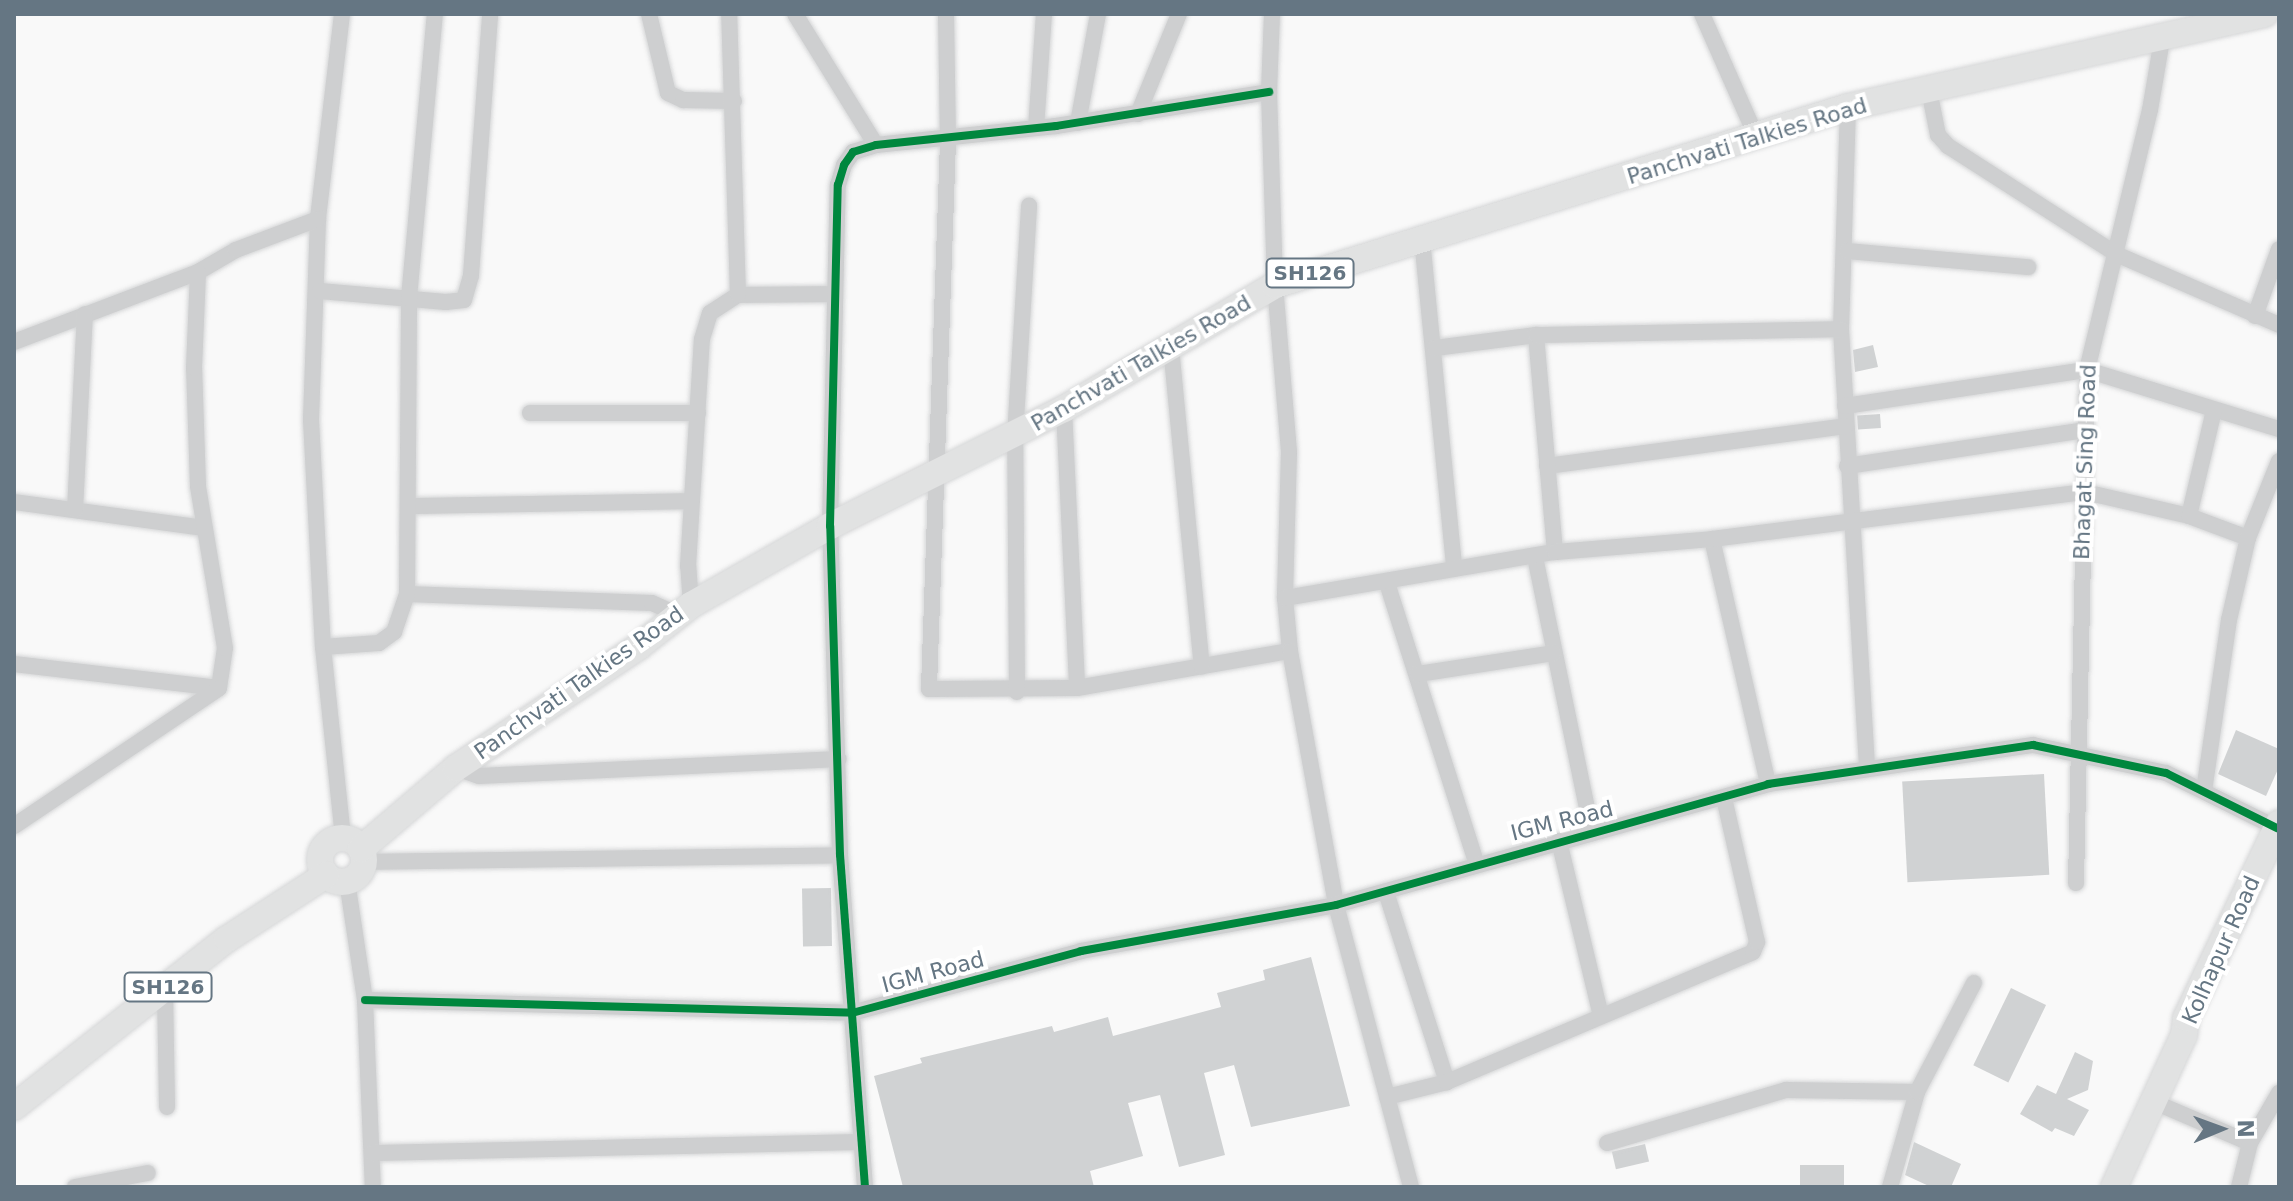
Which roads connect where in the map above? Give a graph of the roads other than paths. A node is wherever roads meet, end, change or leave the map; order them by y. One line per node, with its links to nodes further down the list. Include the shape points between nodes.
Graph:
1 (342, 14): 26 (street)
2 (435, 14): 37 (street)
3 (490, 14): 37 (street, via 471,275 464,300)
4 (649, 14): 17 (street, via 668,93 683,100)
5 (729, 14): 17 (street)
6 (795, 14): 24 (street)
7 (946, 14): 23 (street)
8 (1044, 14): 21 (street)
9 (1098, 14): 20 (street)
10 (1179, 14): 19 (street)
11 (1272, 14): 16 (street)
12 (1702, 14): 22 (street)
13 (2265, 14): 14 (main road, Panchvati Talkies Road / SH126)
14 (2163, 34): 15 (main road, Panchvati Talkies Road / SH126); 30 (street, Bhagat Sing Road)
15 (1929, 90): 18 (main road, Panchvati Talkies Road / SH126); 30 (street, via 1938,135 1948,146)
16 (1269, 92): 19 (street); 33 (street)
17 (734, 101): 36 (street)
18 (1848, 107): 22 (main road, Panchvati Talkies Road / SH126); 29 (street)
19 (1138, 114): 20 (street)
20 (1078, 123): 21 (street)
21 (1036, 128): 23 (street)
22 (1757, 138): 27 (main road, Panchvati Talkies Road / SH126)
23 (948, 141): 24 (street); 59 (street)
24 (876, 145): 35 (street, via 853,152 838,185)
25 (1029, 205): 55 (street)
26 (318, 219): 32 (street, via 236,250); 34 (street)
27 (1422, 239): 33 (main road, Panchvati Talkies Road / SH126); 45 (street)
28 (2279, 249): 39 (street)
29 (1847, 251): 31 (street); 41 (street)
30 (2116, 254): 39 (street); 46 (street, Bhagat Sing Road)
31 (2028, 267)
32 (198, 272): 38 (street); 68 (street, via 194,368)
33 (1275, 285): 44 (main road, Panchvati Talkies Road / SH126); 76 (street, via 1289,452)
34 (320, 291): 37 (street); 78 (street, via 311,420)
35 (835, 294): 36 (street); 67 (street)
36 (738, 295): 51 (street, via 710,313 702,339)
37 (409, 298): 63 (street)
38 (85, 314): 43 (street); 64 (street)
39 (2255, 316): 40 (street)
40 (2279, 325)
41 (1841, 329): 42 (street); 47 (street)
42 (1536, 335): 45 (street); 57 (street)
43 (14, 342)
44 (1171, 347): 48 (main road, Panchvati Talkies Road / SH126); 82 (street)
45 (1435, 348): 73 (street)
46 (2087, 370): 47 (street); 49 (street); 54 (street, Bhagat Sing Road)
47 (1845, 406): 52 (street)
48 (1064, 409): 55 (main road, Panchvati Talkies Road / SH126); 85 (street)
49 (2214, 410): 53 (street); 65 (street)
50 (530, 413): 51 (street)
51 (698, 413): 61 (street)
52 (1845, 426): 57 (street); 58 (street)
53 (2279, 429)
54 (2086, 430): 58 (street); 60 (street, Bhagat Sing Road)
55 (1015, 436): 59 (main road, Panchvati Talkies Road / SH126); 86 (street)
56 (2279, 461): 69 (street)
57 (1547, 466): 71 (street)
58 (1847, 466): 66 (street)
59 (934, 475): 67 (main road, Panchvati Talkies Road / SH126); 86 (street, via 929,689)
60 (2085, 492): 65 (street); 66 (street); 87 (street, Bhagat Sing Road)
61 (691, 501): 63 (street); 77 (street)
62 (14, 502): 64 (street)
63 (410, 506): 75 (street)
64 (75, 510): 68 (street)
65 (2189, 516): 69 (street)
66 (1850, 521): 70 (street); 89 (street)
67 (830, 526): 77 (main road, Panchvati Talkies Road / SH126); 88 (street)
68 (203, 528): 84 (street, via 225,648)
69 (2248, 538): 92 (street, via 2229,620)
70 (1712, 539): 71 (street); 91 (street)
71 (1555, 552): 72 (street)
72 (1535, 557): 73 (street); 80 (street)
73 (1454, 568): 74 (street)
74 (1387, 583): 76 (street); 83 (street)
75 (407, 594): 77 (street, via 652,603); 78 (street, via 394,632 379,643)
76 (1285, 598): 79 (street)
77 (684, 610): 90 (main road, Panchvati Talkies Road / SH126, via 638,647)
78 (323, 647): 99 (street)
79 (1290, 651): 82 (street); 104 (street)
80 (1553, 653): 83 (street); 96 (street)
81 (14, 664): 84 (street)
82 (1202, 667): 85 (street)
83 (1418, 674): 100 (street)
84 (219, 688): 95 (street)
85 (1077, 688): 86 (street)
86 (1017, 692)
87 (2075, 754): 89 (street, IGM Road, via 2033,745); 92 (street, IGM Road, via 2166,773); 102 (street, Bhagat Sing Road)
88 (839, 759): 90 (street, via 479,776); 98 (street)
89 (1867, 767): 91 (street, IGM Road)
90 (456, 768): 99 (main road, Panchvati Talkies Road)
91 (1768, 784): 93 (street, IGM Road)
92 (2204, 791): 94 (street, IGM Road)
93 (1724, 798): 96 (street, IGM Road); 109 (street, via 1757,942 1753,952)
94 (2278, 825): 110 (main road, Kolhapur Road, via 2186,1018)
95 (14, 826)
96 (1592, 833): 97 (street, IGM Road)
97 (1559, 841): 100 (street, IGM Road); 109 (street)
98 (840, 855): 99 (street); 108 (street)
99 (348, 861): 106 (main road, SH126, via 227,939); 107 (street)
100 (1476, 862): 103 (street, IGM Road)
101 (2279, 865): 110 (main road, Kolhapur Road, via 2197,1026)
102 (2076, 883)
103 (1386, 892): 104 (street, IGM Road); 111 (street)
104 (1336, 905): 108 (street, IGM Road, via 1081,951); 114 (street)
105 (1974, 983): 112 (street)
106 (165, 990): 116 (main road, SH126); 117 (street)
107 (365, 1000): 108 (street, IGM Road); 121 (street)
108 (852, 1013): 118 (street)
109 (1601, 1016): 111 (street)
110 (2184, 1035): 115 (main road, Kolhapur Road)
111 (1447, 1082): 114 (street)
112 (1917, 1092): 119 (street, via 1786,1090); 127 (street)
113 (2279, 1093): 120 (street)
114 (1387, 1097): 126 (street)
115 (2154, 1102): 120 (street); 128 (main road, Kolhapur Road)
116 (14, 1107)
117 (167, 1107)
118 (862, 1142): 121 (street); 125 (street)
119 (1607, 1143)
120 (2250, 1143): 129 (street)
121 (372, 1153): 124 (street)
122 (148, 1173): 123 (street)
123 (75, 1187)
124 (373, 1187)
125 (865, 1187)
126 (1411, 1187)
127 (1890, 1187)
128 (2114, 1187)
129 (2239, 1187)

